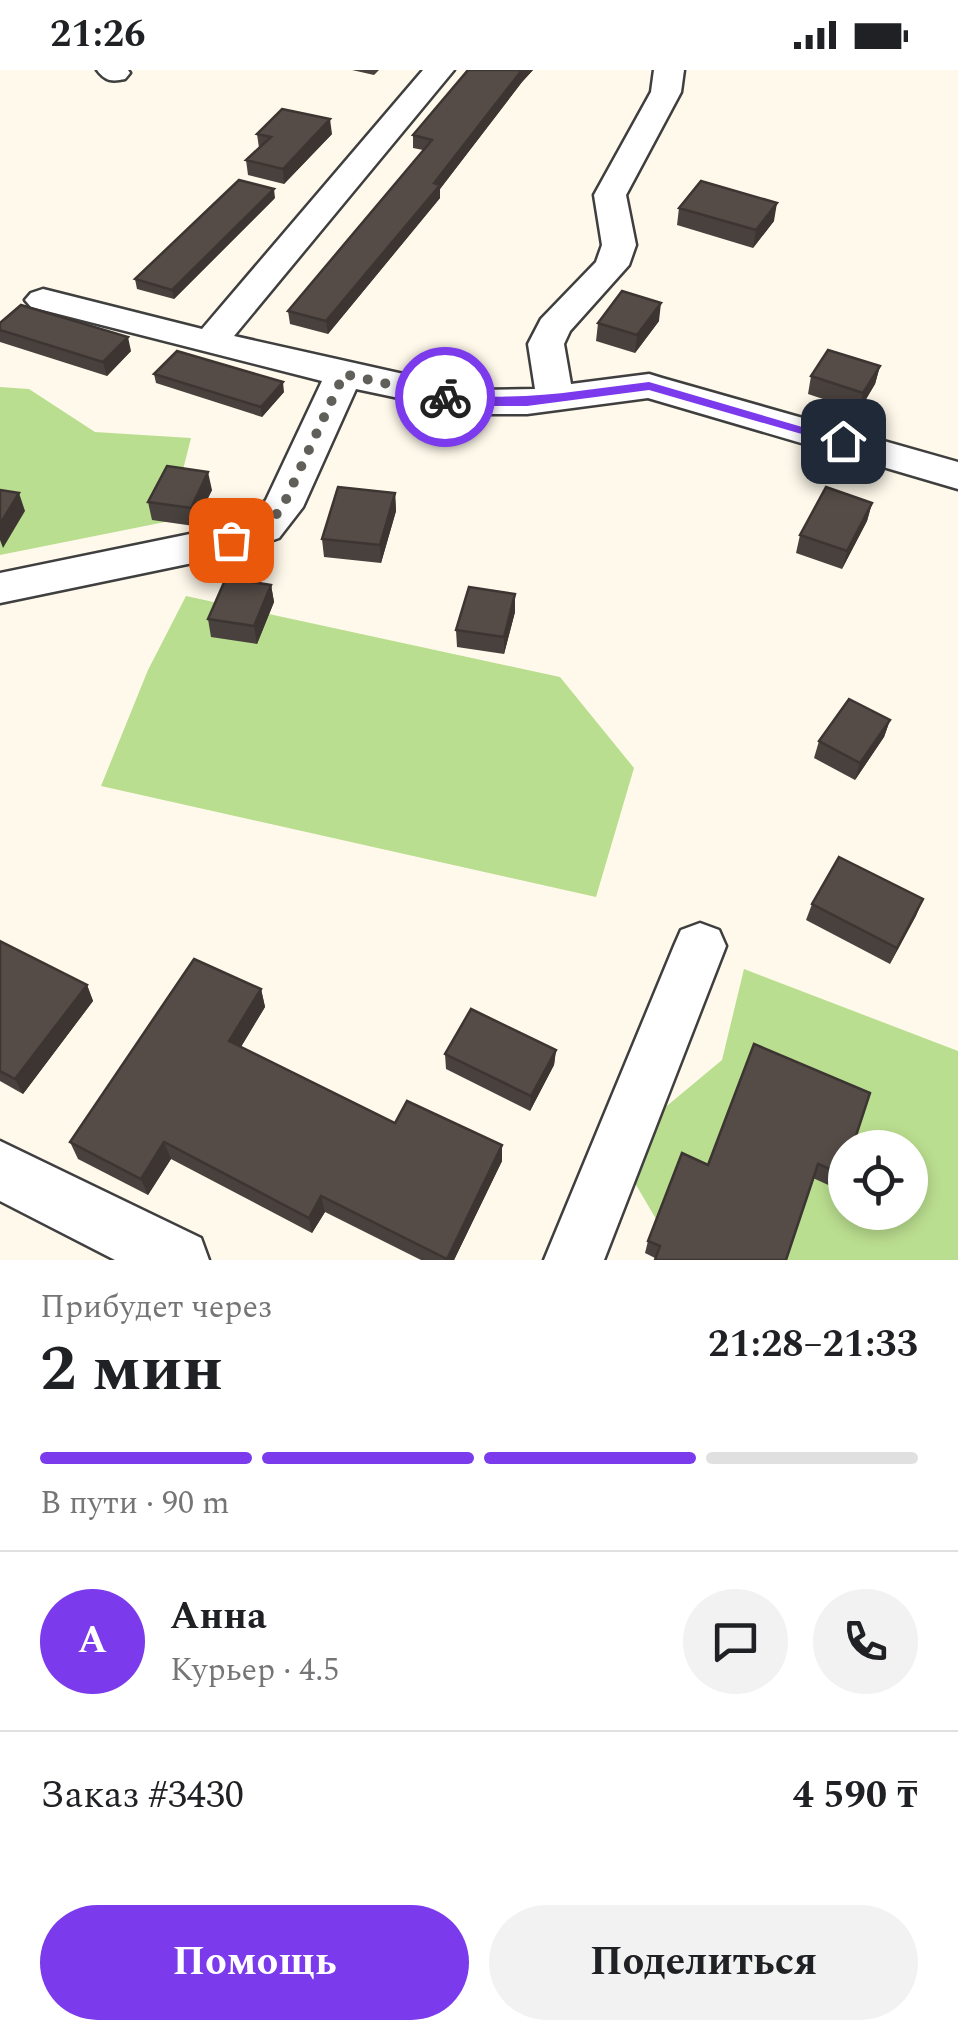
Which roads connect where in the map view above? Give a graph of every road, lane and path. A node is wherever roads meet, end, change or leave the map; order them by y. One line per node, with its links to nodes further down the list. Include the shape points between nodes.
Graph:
1 (440, 70): 4 (street)
2 (668, 70): 6 (street, via 666,92 610,195 619,245 612,265 546,344)
3 (43, 300): 4 (street)
4 (212, 340): 5 (street)
5 (344, 374): 6 (street, via 475,402); 8 (street, via 282,508 264,528)
6 (555, 398): 7 (street, via 649,386)
7 (958, 476)
8 (0, 588)
9 (700, 946): 12 (street)
10 (0, 1170): 11 (street)
11 (180, 1260)
12 (574, 1260)

